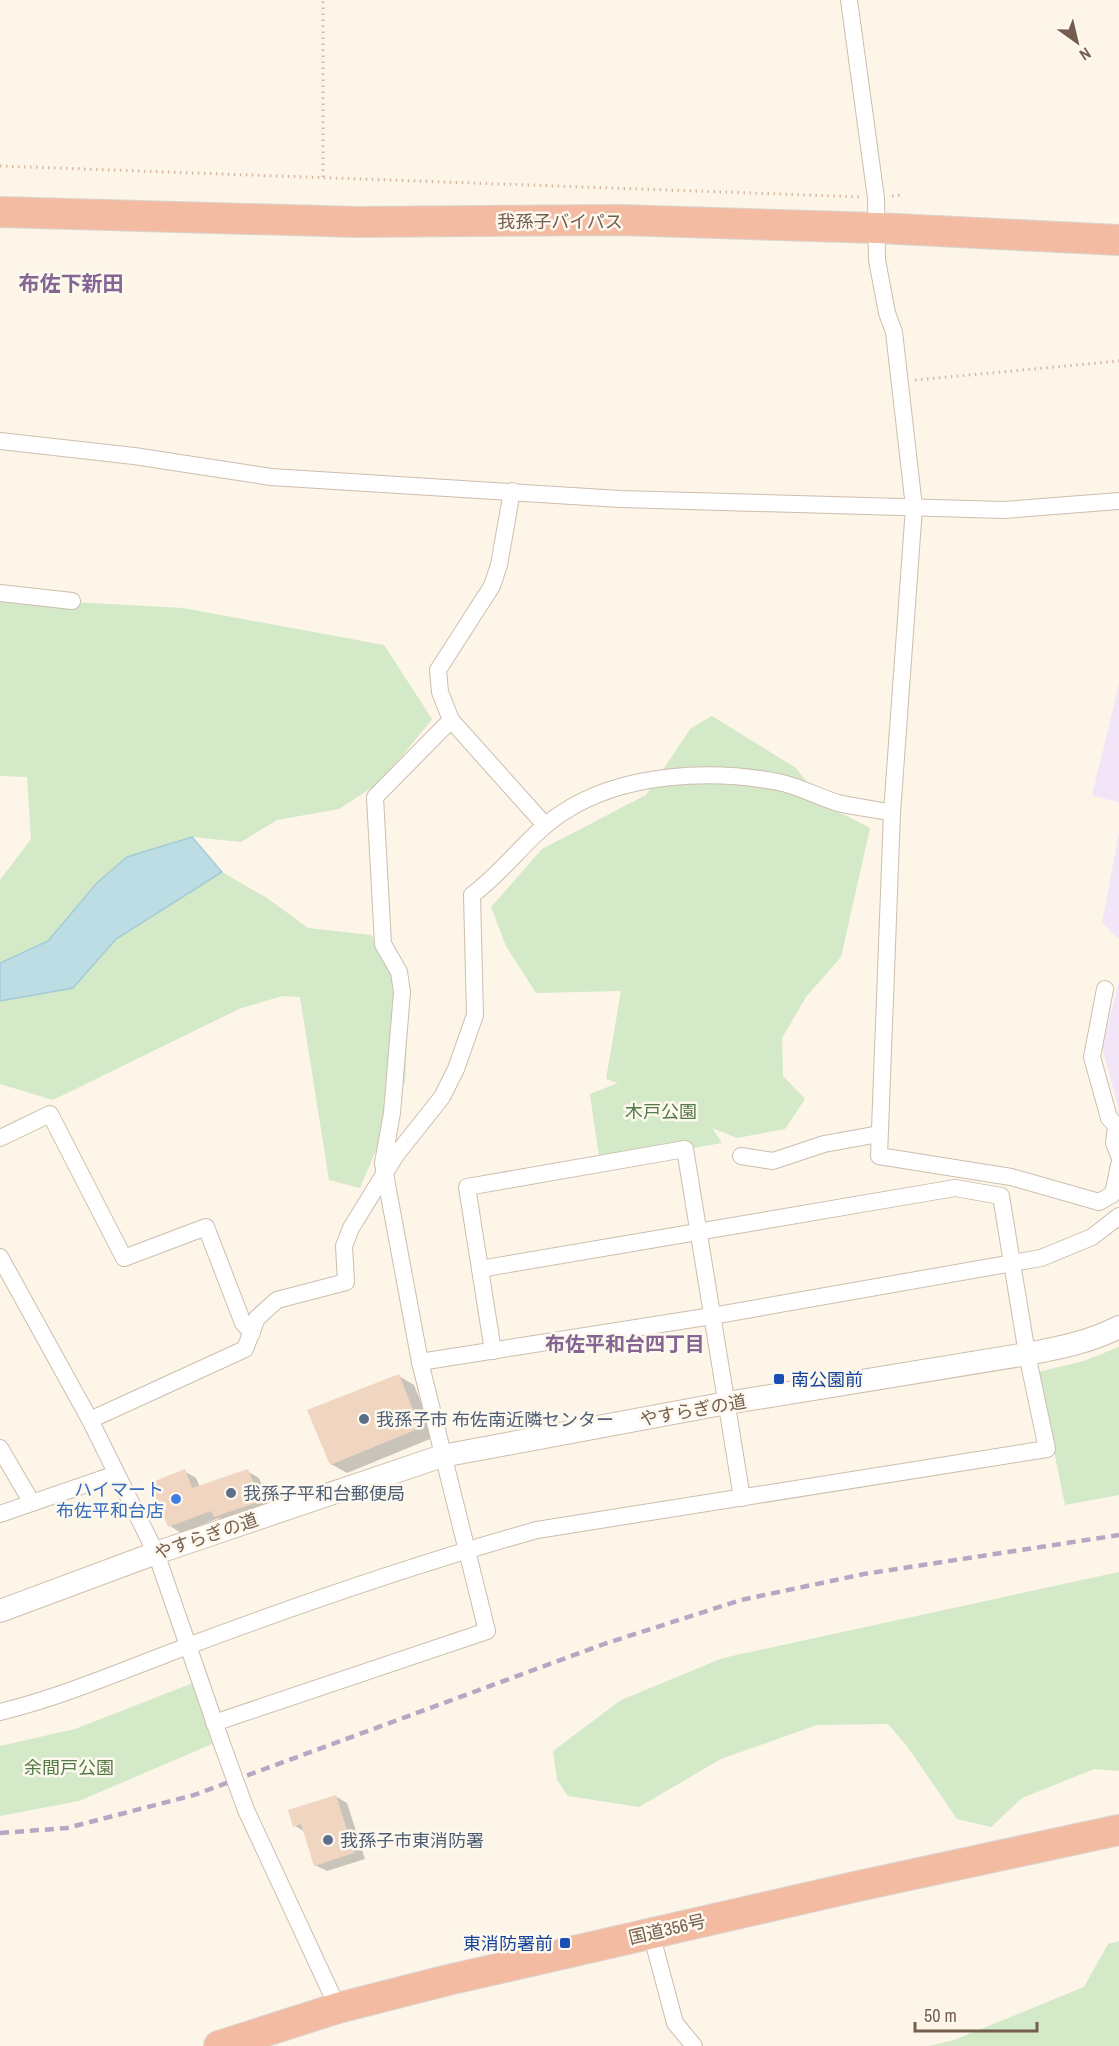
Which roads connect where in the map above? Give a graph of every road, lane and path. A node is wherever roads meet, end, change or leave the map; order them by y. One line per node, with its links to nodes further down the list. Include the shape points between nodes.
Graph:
1 (323, 0): 4 (path)
2 (849, 0): 6 (street)
3 (0, 166): 4 (path)
4 (323, 177): 6 (path)
5 (902, 195): 6 (path)
6 (876, 198): 8 (street)
7 (0, 212): 8 (highway, 我孫子バイパス, via 357,222 619,220)
8 (877, 228): 9 (highway, 我孫子バイパス); 11 (street, via 877,260 894,332)
9 (1119, 240)
10 (1119, 360): 11 (path)
11 (900, 381): 15 (street)
12 (0, 441): 13 (street, via 272,477)
13 (512, 491): 15 (street, via 620,499); 18 (street, via 492,586 438,670 440,692)
14 (1119, 501): 15 (street, via 1004,510)
15 (914, 507): 19 (street)
16 (0, 592): 17 (street)
17 (72, 601)
18 (451, 720): 20 (street); 28 (street, via 375,797 383,944 399,972 402,992 392,1113 383,1163)
19 (892, 813): 20 (street, via 840,803 780,783 727,774 659,778 599,794); 23 (street)
20 (545, 825): 28 (street, via 472,895 476,1015 442,1097 396,1155)
21 (1105, 989): 22 (street, via 1092,1057 1109,1118)
22 (1118, 1127): 26 (street, via 1114,1143)
23 (879, 1134): 25 (street, via 824,1144 773,1161); 27 (street, via 879,1156 1011,1177 1099,1202 1113,1194)
24 (0, 1138): 36 (street, via 50,1114 124,1258 206,1227 243,1323)
25 (741, 1156)
26 (1119, 1156)
27 (1119, 1165)
28 (385, 1176): 36 (street, via 347,1237 346,1282 277,1300 257,1318); 39 (street)
29 (1119, 1216): 32 (street, via 1092,1237 1064,1250)
30 (699, 1233): 32 (street, via 955,1188 1001,1196); 33 (street); 33 (street, via 685,1149 467,1187); 34 (street)
31 (0, 1257): 41 (street)
32 (1012, 1264): 34 (street); 38 (street)
33 (480, 1269): 37 (street)
34 (712, 1316): 37 (street); 40 (street)
35 (1119, 1327): 38 (street, やすらぎの道, via 1067,1347)
36 (252, 1333): 41 (street, via 245,1349)
37 (492, 1352): 39 (street)
38 (1027, 1354): 40 (street, やすらぎの道); 45 (street, via 1047,1449)
39 (420, 1362): 43 (street)
40 (727, 1403): 43 (street, やすらぎの道); 45 (street)
41 (90, 1420): 44 (street)
42 (0, 1448): 46 (street)
43 (442, 1456): 48 (street); 49 (street, やすらぎの道)
44 (116, 1474): 46 (street); 49 (street)
45 (742, 1498): 48 (street, via 537,1530)
46 (32, 1503): 47 (street)
47 (0, 1514)
48 (468, 1549): 51 (street); 53 (street, via 487,1631)
49 (156, 1553): 50 (street, やすらぎの道); 51 (street)
50 (0, 1611)
51 (188, 1646): 52 (street, via 75,1689); 53 (street)
52 (0, 1712)
53 (214, 1723): 56 (street, bridge, via 246,1810)
54 (1119, 1830): 55 (highway, 国道356号)
55 (651, 1933): 56 (highway, 国道356号); 58 (street, via 675,2023)
56 (338, 2008): 57 (highway, 国道356号)
57 (219, 2046)
58 (694, 2046)

